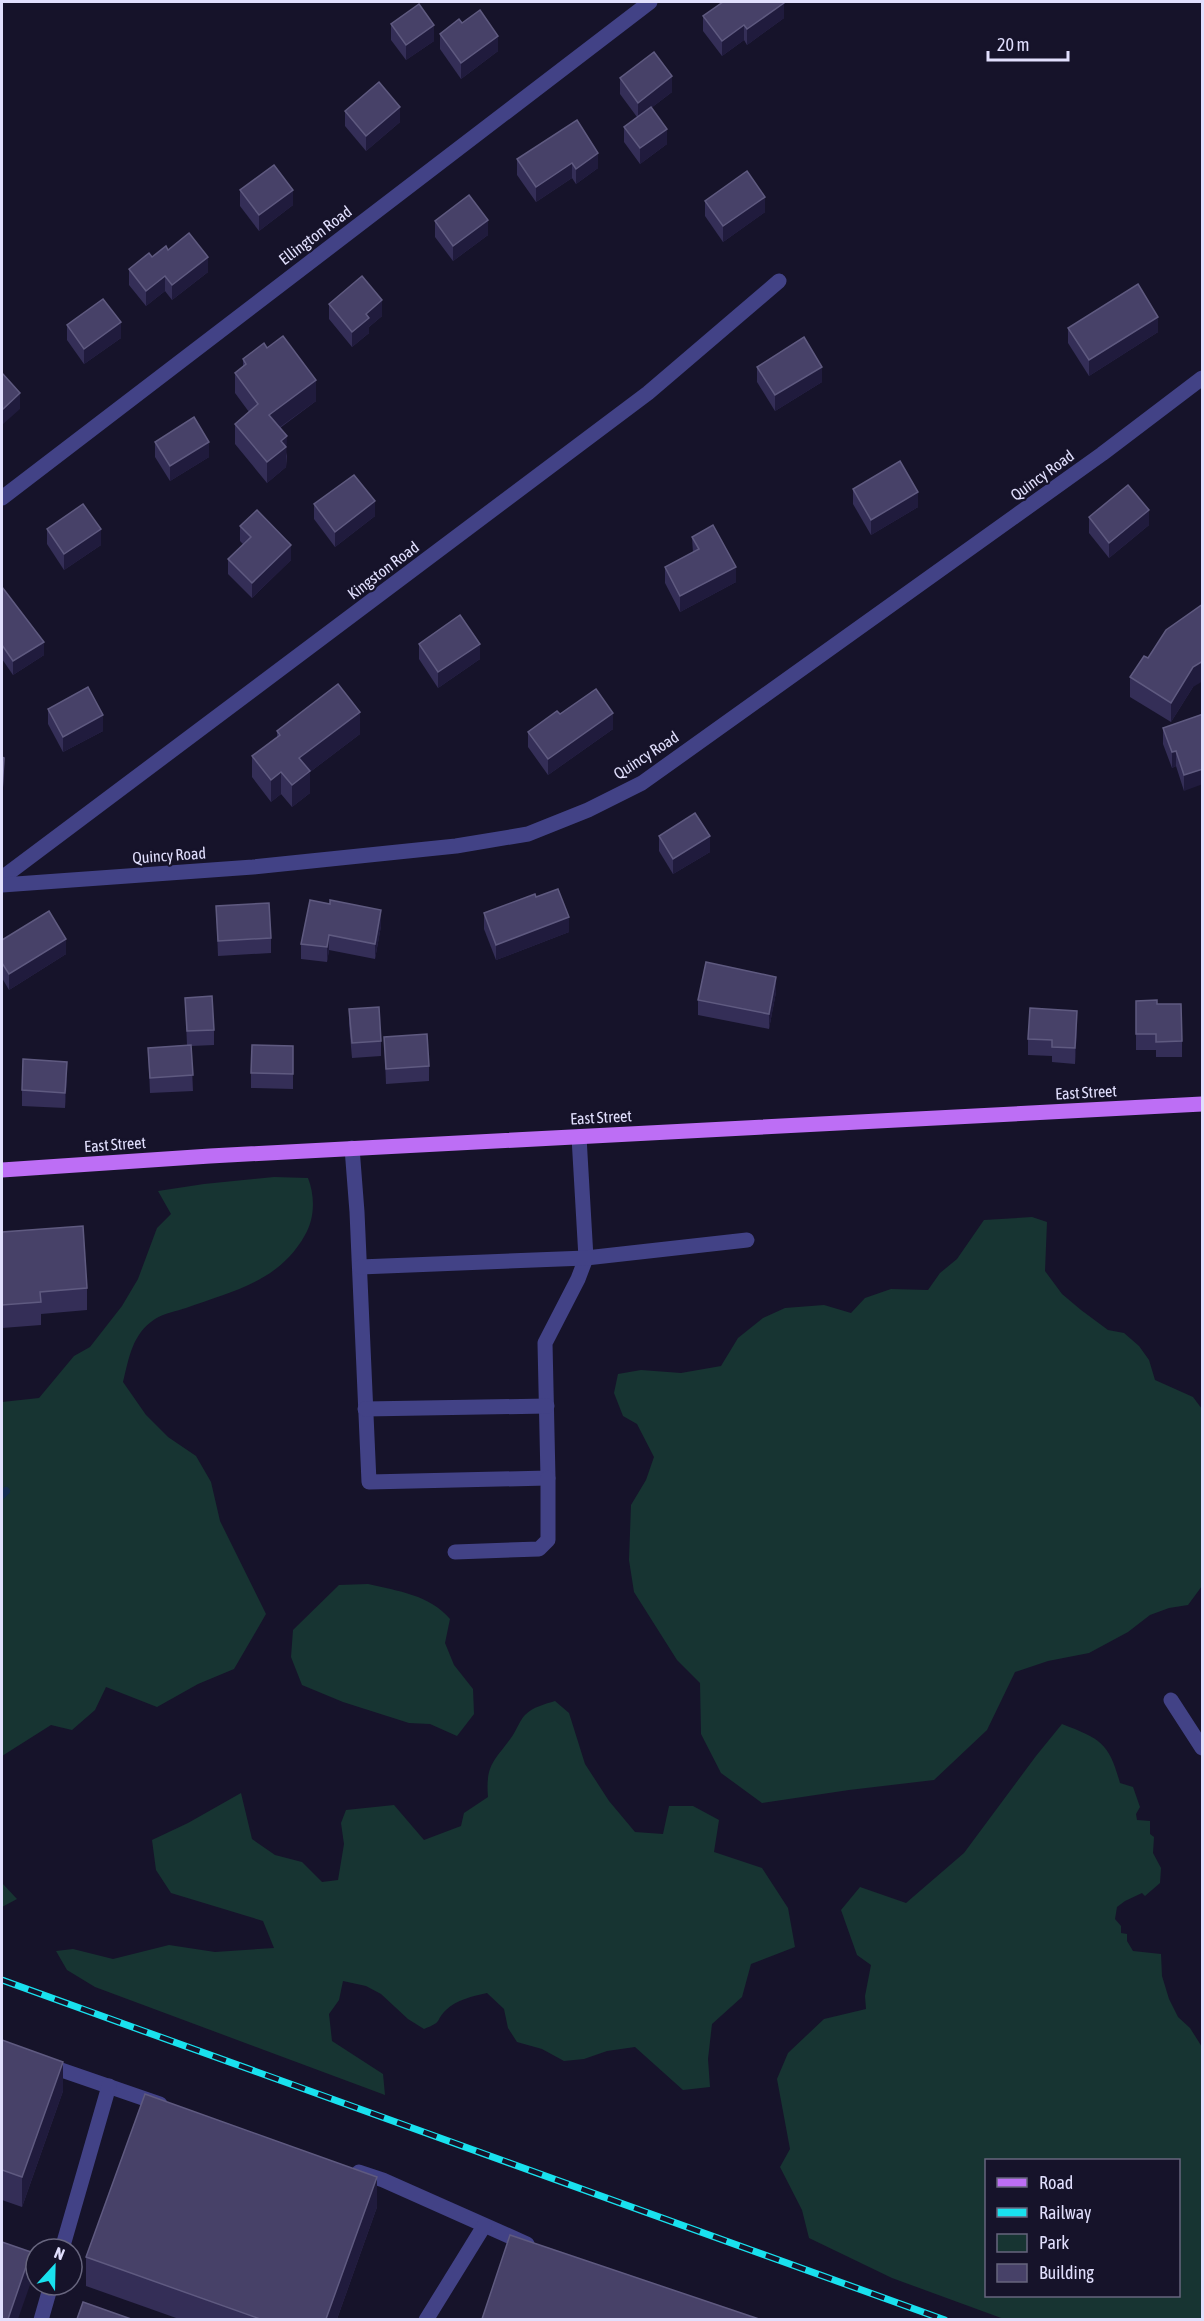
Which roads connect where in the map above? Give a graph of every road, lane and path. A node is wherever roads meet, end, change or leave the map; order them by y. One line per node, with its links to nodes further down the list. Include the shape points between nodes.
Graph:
1 (650, 2): 4 (street, Ellington Road)
2 (779, 281): 5 (street, Kingston Road, via 648,393)
3 (1203, 378): 6 (street, Quincy Road, via 642,783 588,810 528,834 456,846 253,867)
4 (2, 498)
5 (2, 878)
6 (2, 885)
7 (1203, 1104): 8 (main road, East Street)
8 (579, 1137): 9 (main road, East Street); 12 (street)
9 (352, 1148): 10 (main road, East Street); 13 (street)
10 (2, 1170)
11 (747, 1240): 12 (street)
12 (586, 1258): 13 (street); 14 (street, via 545,1343)
13 (360, 1267): 15 (street)
14 (547, 1406): 15 (street); 16 (street)
15 (365, 1409): 16 (street, via 369,1482)
16 (548, 1478): 17 (street, via 548,1540 539,1549)
17 (455, 1552)
18 (1171, 1700): 19 (street)
19 (1203, 1748)
20 (34, 2060): 21 (street)
21 (109, 2086): 22 (street); 25 (street)
22 (175, 2109)
23 (340, 2165): 24 (street)
24 (484, 2226): 26 (street); 29 (street)
25 (65, 2237)
26 (541, 2249)
27 (47, 2297): 28 (street)
28 (41, 2319)
29 (426, 2319)

